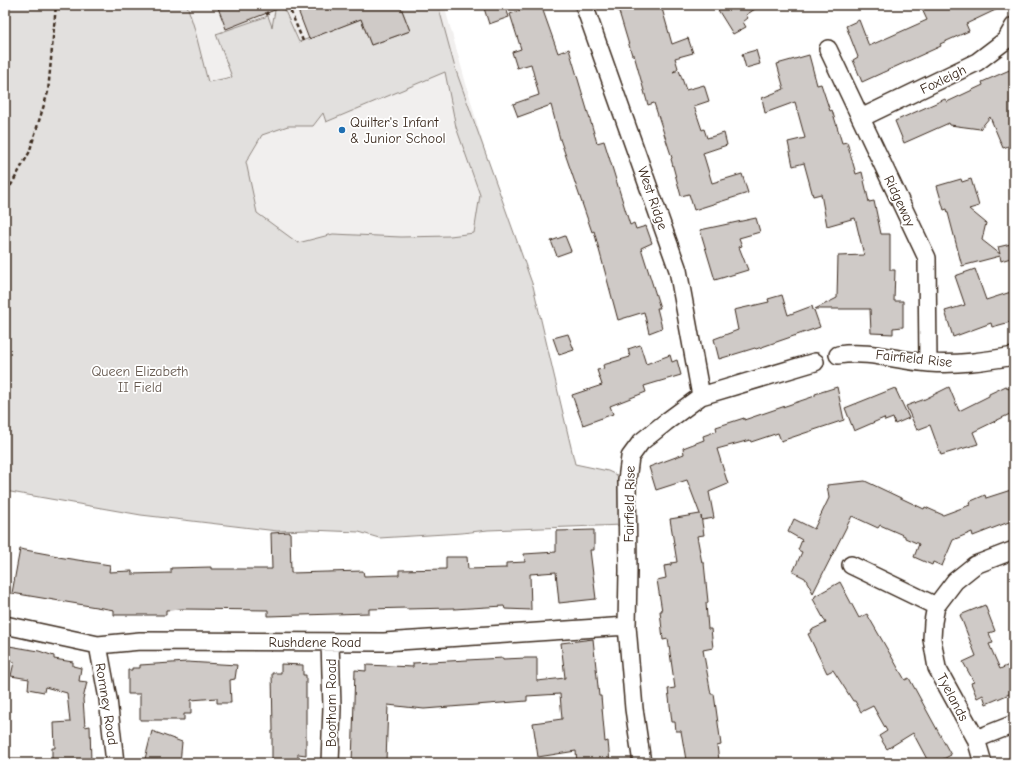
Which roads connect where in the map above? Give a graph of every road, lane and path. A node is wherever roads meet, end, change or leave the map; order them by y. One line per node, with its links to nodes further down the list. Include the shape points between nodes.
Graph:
1 (56, 5): 10 (path, via 48,92 28,153 10,187)
2 (264, 5): 5 (path)
3 (288, 5): 7 (path)
4 (584, 5): 15 (street, West Ridge, via 678,270)
5 (268, 16)
6 (1014, 26): 9 (street, Foxleigh, via 1006,40 978,62)
7 (303, 41)
8 (828, 49): 9 (street, Ridgeway)
9 (860, 118): 14 (street, Ridgeway, via 927,258)
10 (5, 190)
11 (838, 355): 14 (street, Fairfield Rise, via 866,353)
12 (1014, 356): 14 (street, Fairfield Rise, via 968,363)
13 (815, 362): 15 (street, Fairfield Rise)
14 (928, 363)
15 (701, 396): 20 (street, Fairfield Rise, via 641,442 630,457)
16 (1014, 550): 18 (street, Tyelands, via 975,565 955,581)
17 (851, 565): 18 (street)
18 (936, 606): 24 (street, Tyelands, via 932,640 937,668)
19 (5, 625): 22 (street, Rushdene Road)
20 (627, 626): 21 (street, Rushdene Road, via 384,642); 27 (street, Fairfield Rise, via 634,709)
21 (330, 642): 22 (street, Rushdene Road, via 140,642); 26 (street, Bootham Road)
22 (98, 645): 25 (street, Romney Road, via 108,699)
23 (1014, 724): 24 (street)
24 (976, 739): 28 (street, Tyelands)
25 (115, 763)
26 (330, 763)
27 (642, 763)
28 (983, 763)

